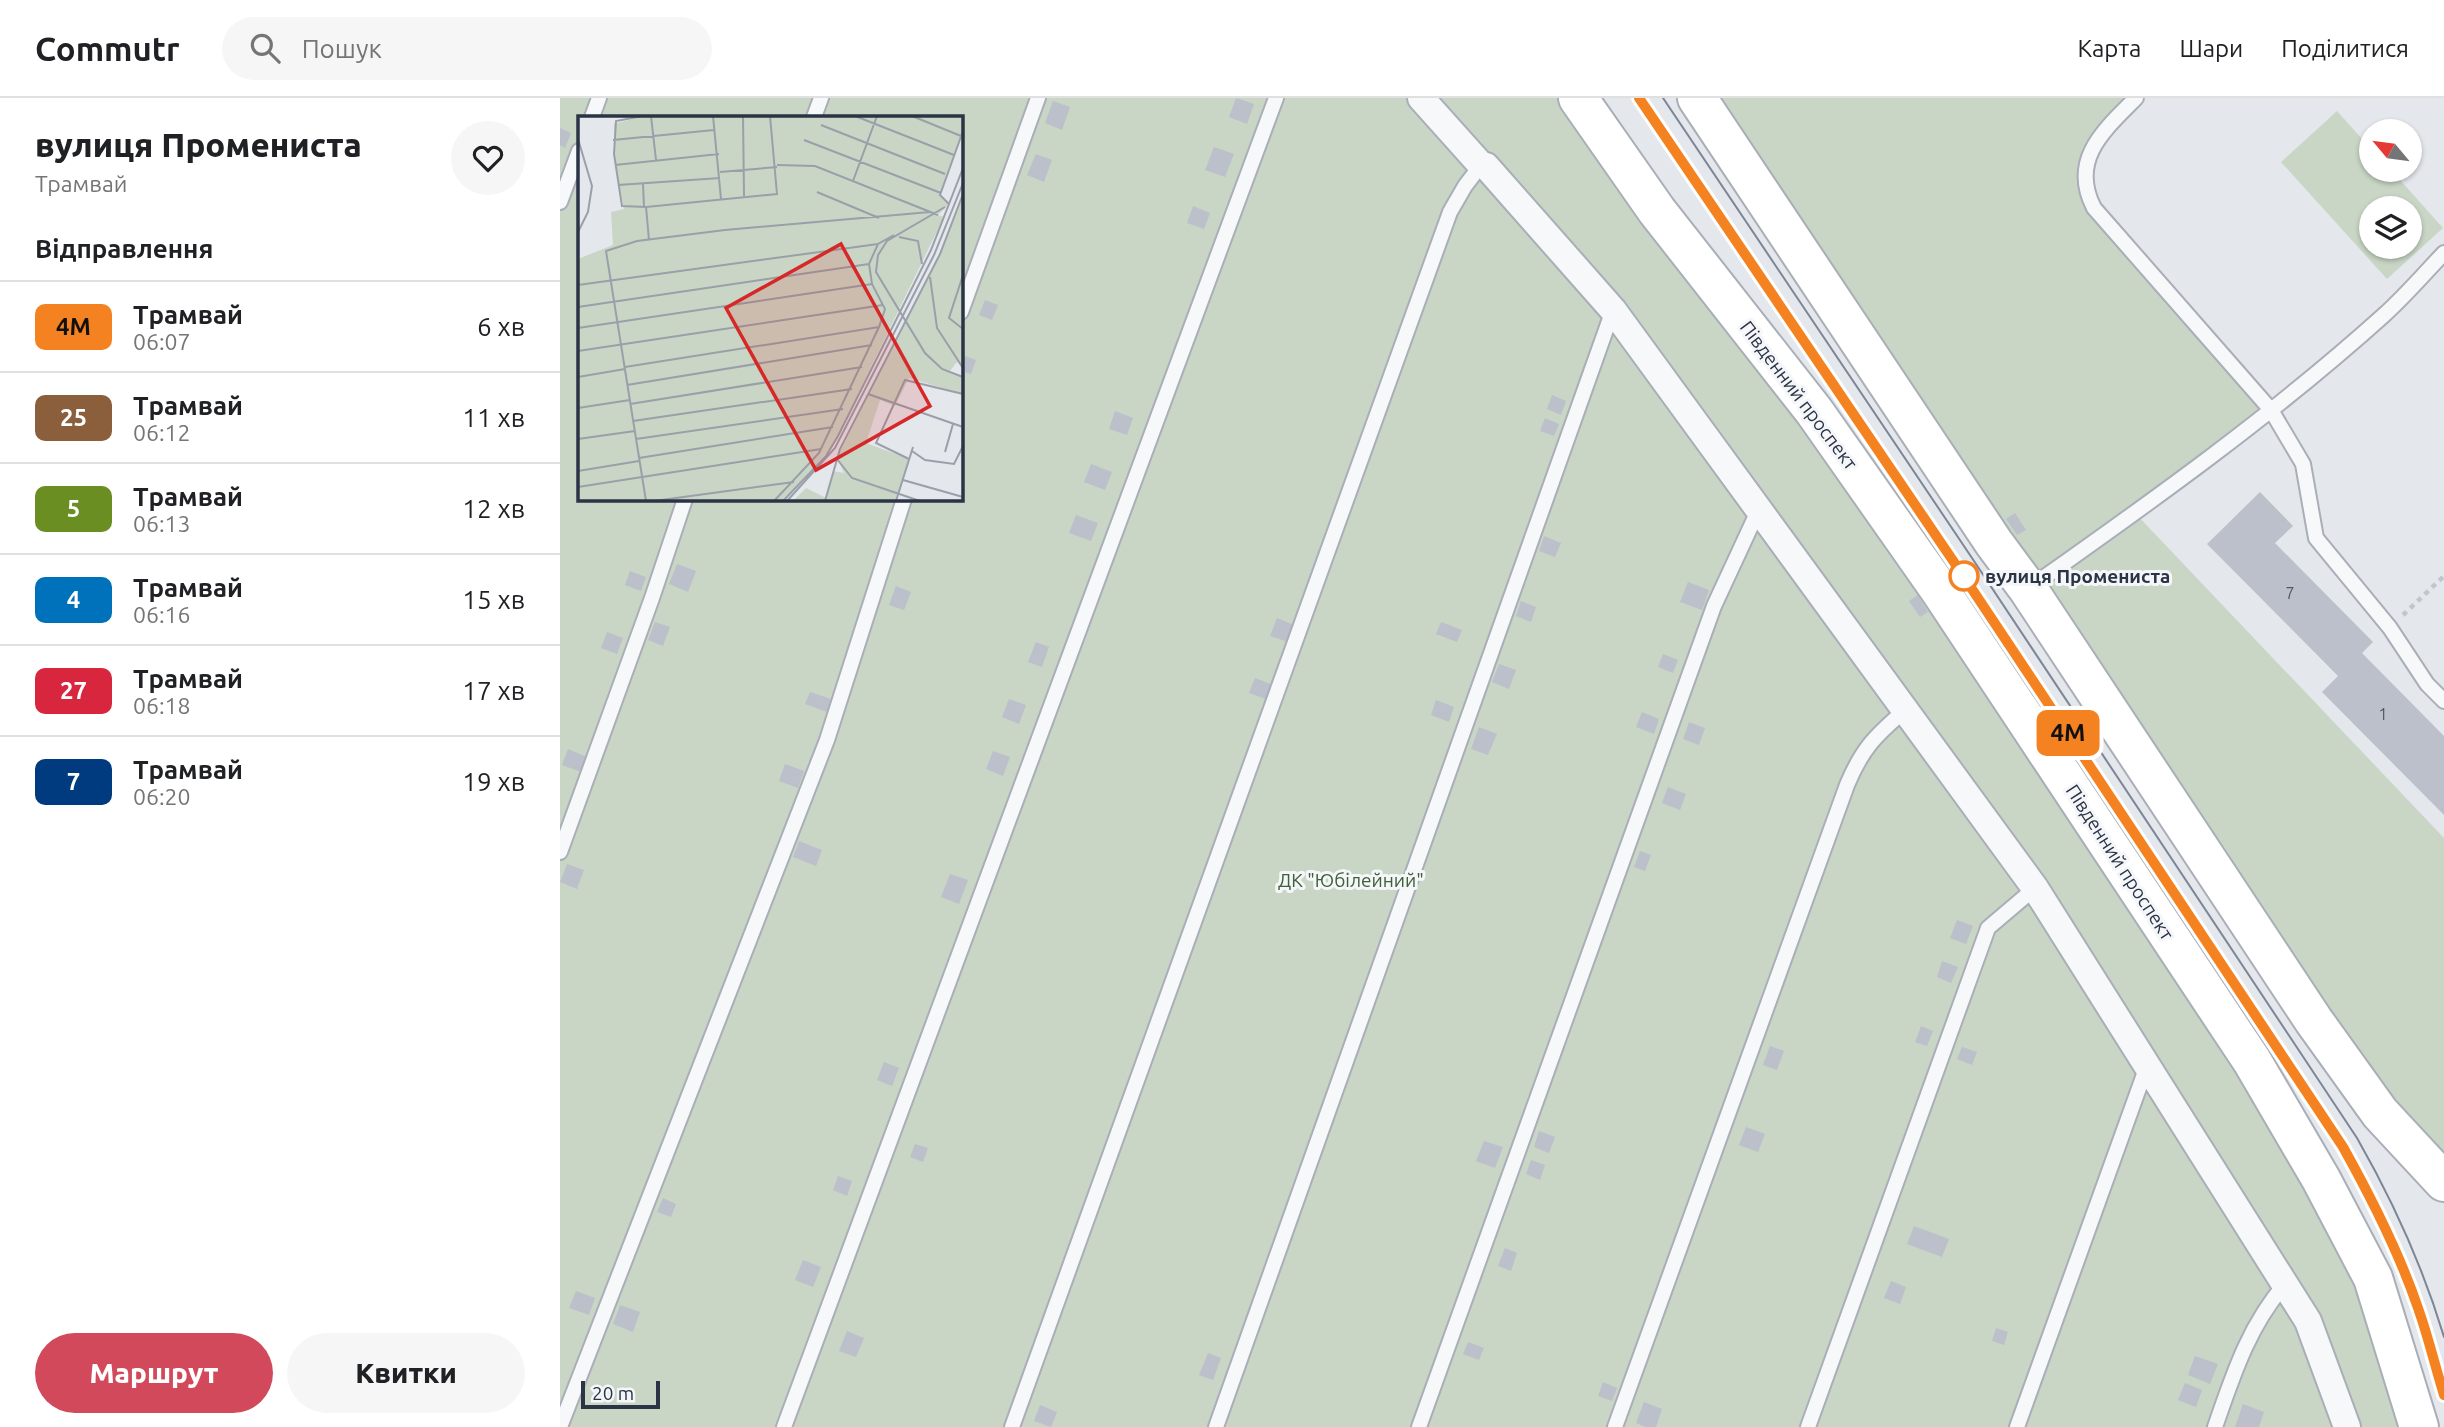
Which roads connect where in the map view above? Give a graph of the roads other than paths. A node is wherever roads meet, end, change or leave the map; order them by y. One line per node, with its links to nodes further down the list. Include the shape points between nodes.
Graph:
1 (599, 98): 9 (lane)
2 (821, 98): 10 (lane)
3 (1038, 98): 15 (lane)
4 (1276, 98): 30 (lane)
5 (1421, 98): 12 (street)
6 (1578, 98): 39 (main road, Південний проспект, via 1657,211 1814,411 1939,589 2252,1061 2373,1278)
7 (1697, 98): 21 (main road)
8 (2136, 98): 17 (lane, via 2102,131 2087,162 2085,191 2094,208)
9 (592, 116)
10 (814, 116)
11 (578, 154): 13 (lane)
12 (1484, 165): 16 (street); 31 (lane, via 1450,212)
13 (560, 202)
14 (2444, 253): 17 (lane, via 2386,313)
15 (962, 309)
16 (1613, 310): 20 (street); 32 (lane)
17 (2271, 410): 21 (lane); 22 (lane, via 2303,464 2316,538)
18 (685, 500): 24 (lane)
19 (904, 500): 29 (lane, via 827,740)
20 (1758, 510): 23 (street); 33 (lane, via 1714,606)
21 (2028, 589): 27 (main road, via 2314,1021 2380,1112)
22 (2444, 701)
23 (1904, 711): 25 (street); 34 (lane, via 1858,758 1847,785)
24 (560, 852)
25 (2035, 888): 26 (street); 35 (lane, via 1988,929)
26 (2147, 1066): 28 (street); 36 (lane)
27 (2443, 1181)
28 (2286, 1283): 37 (lane, via 2254,1326); 38 (street, via 2308,1321)
29 (560, 1427)
30 (784, 1427)
31 (1012, 1427)
32 (1216, 1427)
33 (1419, 1427)
34 (1615, 1427)
35 (1808, 1427)
36 (2017, 1427)
37 (2215, 1427)
38 (2347, 1427)
39 (2419, 1427)

